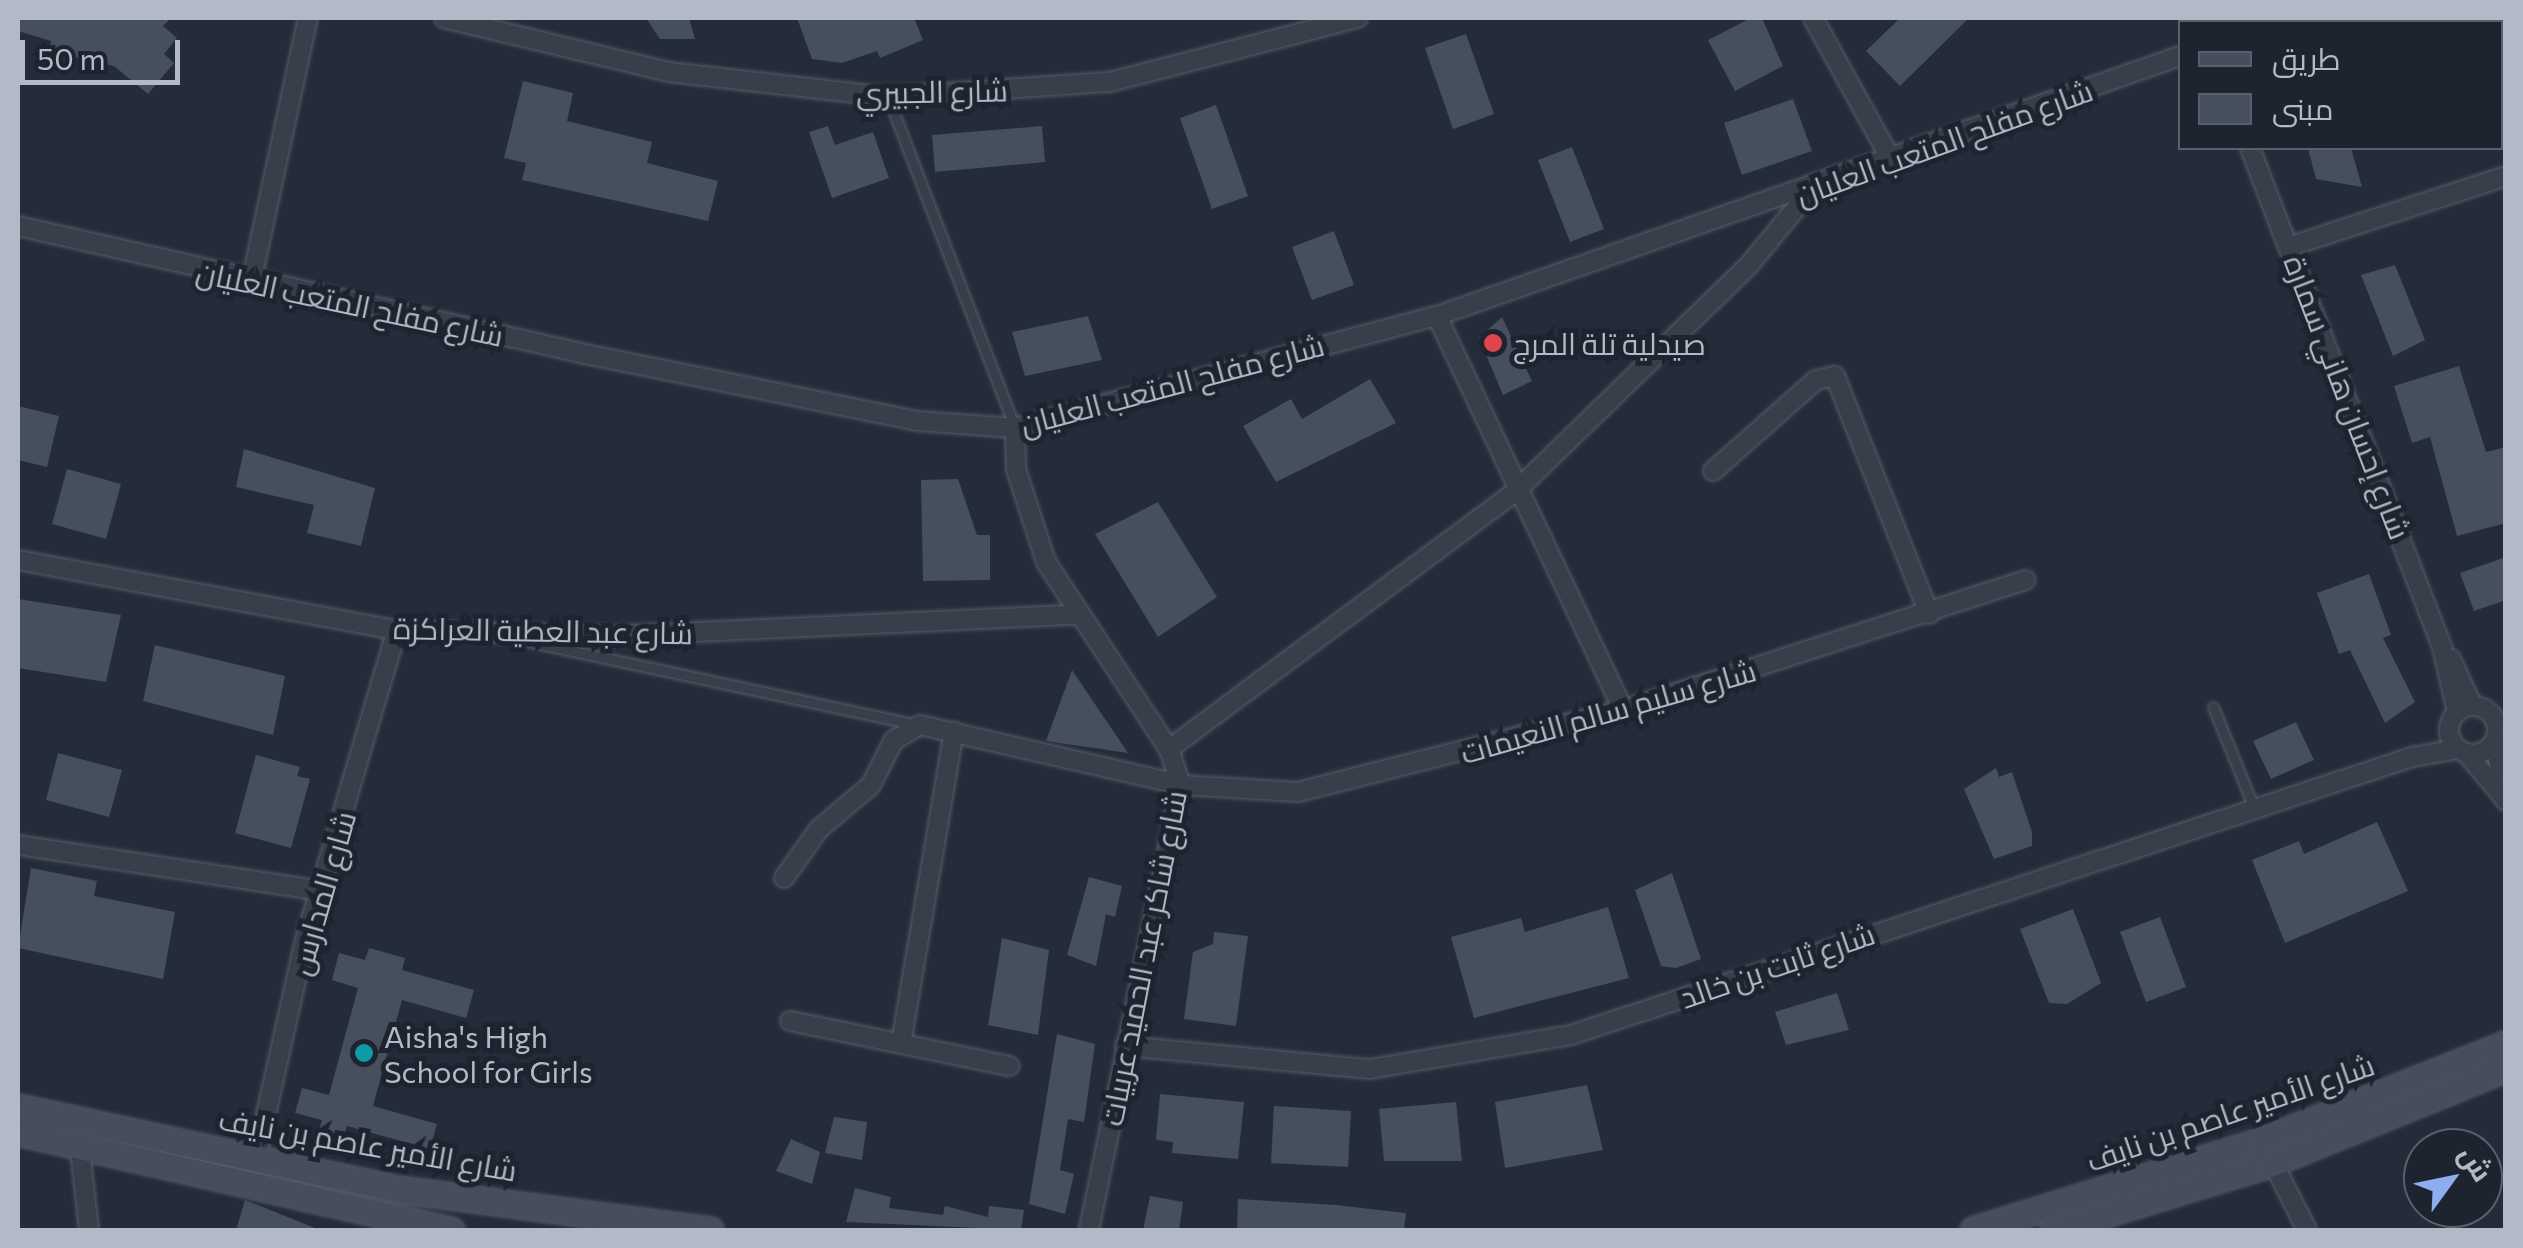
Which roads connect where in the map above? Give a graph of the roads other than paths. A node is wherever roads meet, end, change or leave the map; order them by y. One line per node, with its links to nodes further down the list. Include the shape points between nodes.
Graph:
1 (308, 18): 13 (street)
2 (444, 18): 6 (street, شارع الجبيري, via 669,72)
3 (1358, 18): 6 (street, شارع الجبيري, via 1110,82)
4 (1813, 18): 8 (street)
5 (2178, 57): 8 (street, شارع مفلح المتعب العليان)
6 (888, 97): 15 (lane)
7 (2251, 150): 12 (street, شارع إحسان هاني سمارة)
8 (1893, 162): 10 (street, شارع مفلح المتعب العليان)
9 (2506, 176): 12 (street)
10 (1810, 191): 14 (street, شارع مفلح المتعب العليان); 17 (street, via 1749,265)
11 (18, 226): 13 (street, شارع مفلح المتعب العليان)
12 (2291, 246): 26 (street, شارع إحسان هاني سمارة, via 2442,648)
13 (251, 283): 15 (street, شارع مفلح المتعب العليان, via 917,421)
14 (1437, 316): 15 (street, شارع مفلح المتعب العليان); 17 (street)
15 (1015, 428): 21 (street, شارع شاكر عبد الحميد عربيات, via 1027,509)
16 (1713, 471): 20 (street, via 1816,380 1834,376)
17 (1516, 490): 25 (street); 30 (street)
18 (18, 560): 22 (street, شارع عبد العطية العراكزة)
19 (2026, 580): 20 (street, شارع سليم سالم النعيمات)
20 (1929, 614): 25 (street, شارع سليم سالم النعيمات)
21 (1074, 615): 23 (street, شارع عبد العطية العراكزة); 30 (street, شارع شاكر عبد الحميد عربيات)
22 (397, 630): 23 (street, شارع عبد العطية العراكزة); 38 (street, شارع المدارس)
23 (491, 633): 27 (lane)
24 (2212, 708): 35 (lane)
25 (1623, 710): 33 (street, شارع سليم سالم النعيمات, via 1298,792)
26 (2474, 712): 29 (street); 31 (street); 32 (street, شارع ثابت بن خالد)
27 (920, 725): 28 (street, شارع سليم سالم النعيمات); 37 (street, via 900,733 872,785 819,829)
28 (954, 731): 33 (street, شارع سليم سالم النعيمات); 40 (street)
29 (2499, 734): 31 (street, شارع ثابت بن خالد); 34 (street)
30 (1169, 749): 33 (street, شارع شاكر عبد الحميد عربيات)
31 (2462, 751): 32 (street, شارع ثابت بن خالد); 34 (street)
32 (2412, 757): 35 (street, شارع ثابت بن خالد)
33 (1181, 785): 42 (street, شارع شاكر عبد الحميد عربيات)
34 (2505, 799)
35 (2255, 810): 42 (street, شارع ثابت بن خالد, via 1571,1034 1370,1069)
36 (18, 845): 38 (street)
37 (784, 878)
38 (322, 891): 49 (street, شارع المدارس)
39 (790, 1021): 40 (street)
40 (901, 1044): 43 (street)
41 (2506, 1044): 48 (main road, شارع الأمير عاصم بن نايف)
42 (1125, 1046): 54 (street, شارع شاكر عبد الحميد عربيات)
43 (1008, 1066)
44 (2506, 1068): 48 (main road, شارع الأمير عاصم بن نايف)
45 (18, 1107): 49 (main road, شارع الأمير عاصم بن نايف)
46 (18, 1132): 47 (main road, شارع الأمير عاصم بن نايف)
47 (80, 1149): 50 (main road, شارع الأمير عاصم بن نايف); 51 (street)
48 (2267, 1151): 55 (main road, شارع الأمير عاصم بن نايف); 56 (main road, شارع الأمير عاصم بن نايف); 57 (street)
49 (256, 1159): 53 (main road, شارع الأمير عاصم بن نايف, via 398,1189)
50 (396, 1226): 52 (main road, شارع الأمير عاصم بن نايف)
51 (89, 1230)
52 (451, 1230)
53 (710, 1230)
54 (1089, 1230)
55 (1973, 1230)
56 (2053, 1230)
57 (2307, 1230)

